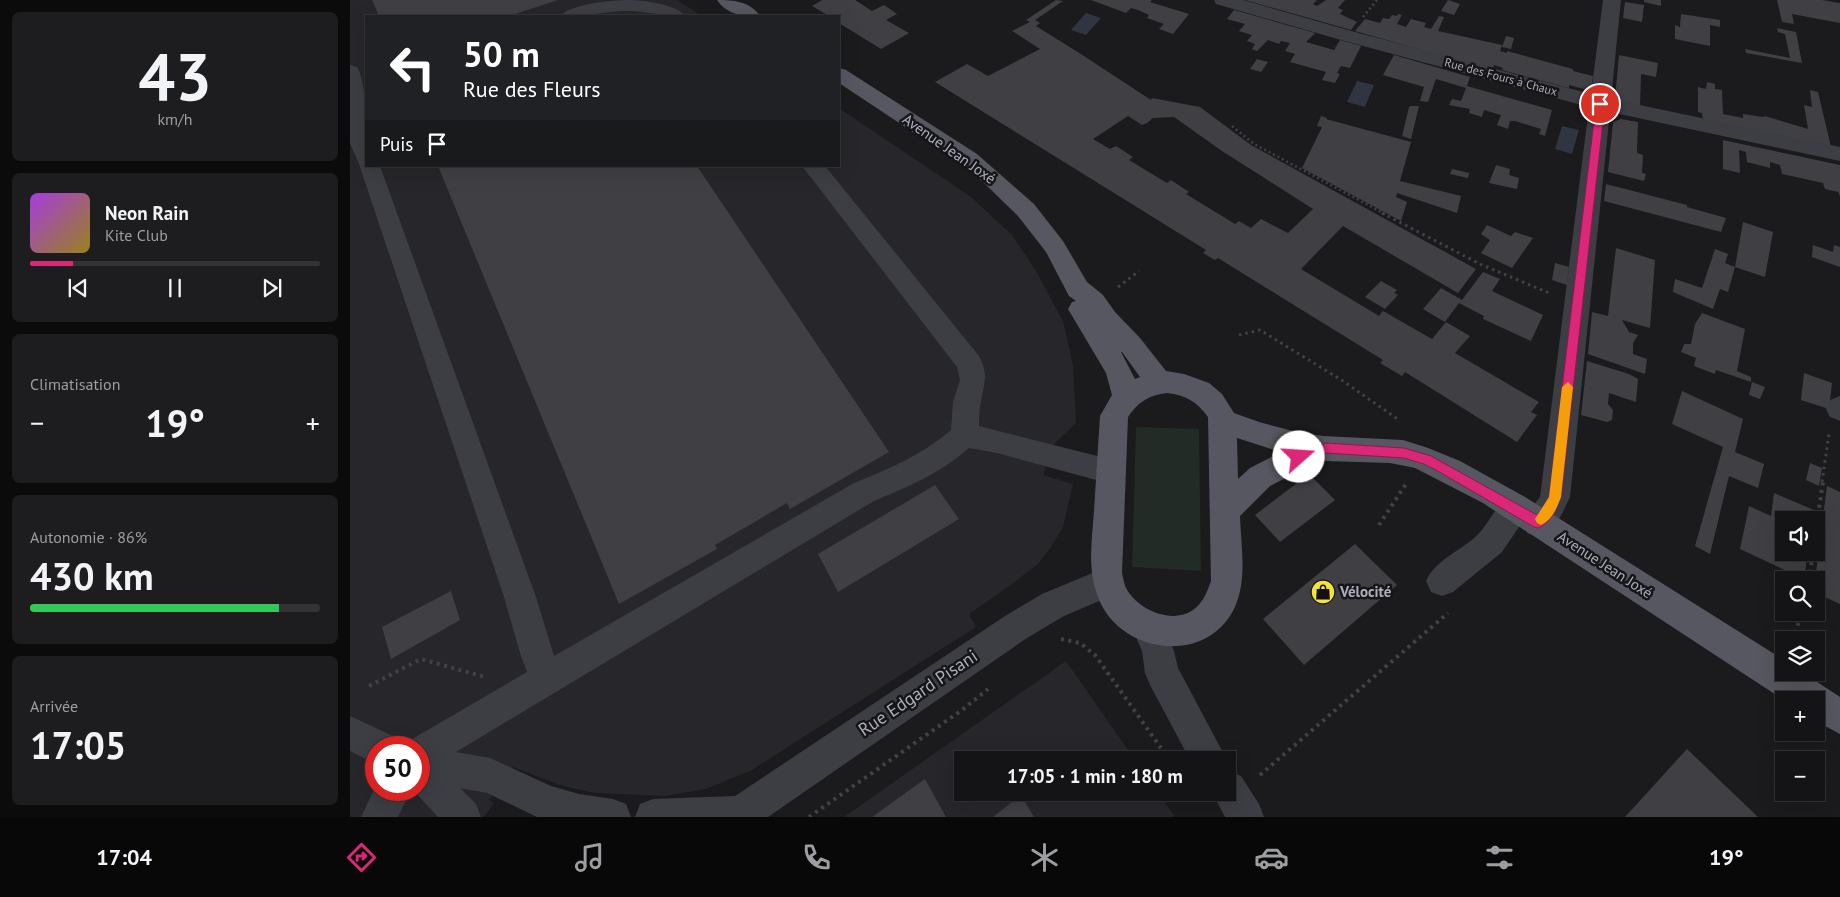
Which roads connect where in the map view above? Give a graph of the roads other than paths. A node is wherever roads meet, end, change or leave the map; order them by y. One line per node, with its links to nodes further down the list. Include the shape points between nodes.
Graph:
1 (726, 0): 6 (main road)
2 (1223, 0): 9 (street, Rue des Fours à Chaux)
3 (1612, 0): 9 (street)
4 (573, 15): 5 (street, via 619,4 644,4)
5 (674, 15)
6 (749, 15)
7 (840, 75): 14 (main road, Avenue Jean Joxé, via 991,177 1026,210 1055,247)
8 (355, 77): 11 (street, via 352,93 355,117)
9 (1600, 104): 10 (street, Rue des Fours à Chaux); 22 (street, via 1555,497 1550,508)
10 (1840, 154)
11 (365, 155)
12 (369, 167): 26 (street)
13 (814, 167): 18 (street, via 970,364 973,380)
14 (1078, 289): 15 (main road, Avenue Jean Joxé, via 1094,302); 16 (main road, Avenue Jean Joxé, via 1079,306 1119,371)
15 (1159, 382): 16 (main road, via 1142,386); 17 (main road, via 1180,383 1199,391 1215,405)
16 (1126, 396): 20 (main road, via 1114,416)
17 (1221, 420): 19 (main road, Avenue Jean Joxé, via 1263,436); 21 (main road)
18 (964, 435): 20 (street); 26 (street, via 912,474 864,492)
19 (1326, 448): 21 (main road, Avenue Jean Joxé, via 1299,457 1260,477); 22 (main road, Avenue Jean Joxé, via 1388,451 1427,460)
20 (1111, 470): 23 (main road)
21 (1224, 512): 25 (main road, via 1227,581 1214,612 1201,623 1184,630 1166,632)
22 (1526, 515): 24 (street, via 1490,542); 27 (main road, Avenue Jean Joxé)
23 (1107, 582): 25 (main road, via 1121,610); 37 (street, Rue Edgard Pisani, via 1054,605 1016,627)
24 (1447, 595)
25 (1148, 628): 33 (street, via 1158,651 1162,673)
26 (547, 678): 32 (street)
27 (1799, 691)
28 (1825, 708): 29 (main road, Avenue Jean Joxé)
29 (1840, 718)
30 (350, 733): 31 (street)
31 (365, 740)
32 (430, 747)
33 (1204, 751)
34 (430, 764): 40 (street, via 490,776 547,803)
35 (430, 782): 39 (street)
36 (387, 801): 38 (street)
37 (738, 816): 41 (street)
38 (379, 817)
39 (463, 817)
40 (613, 817)
41 (653, 817)

